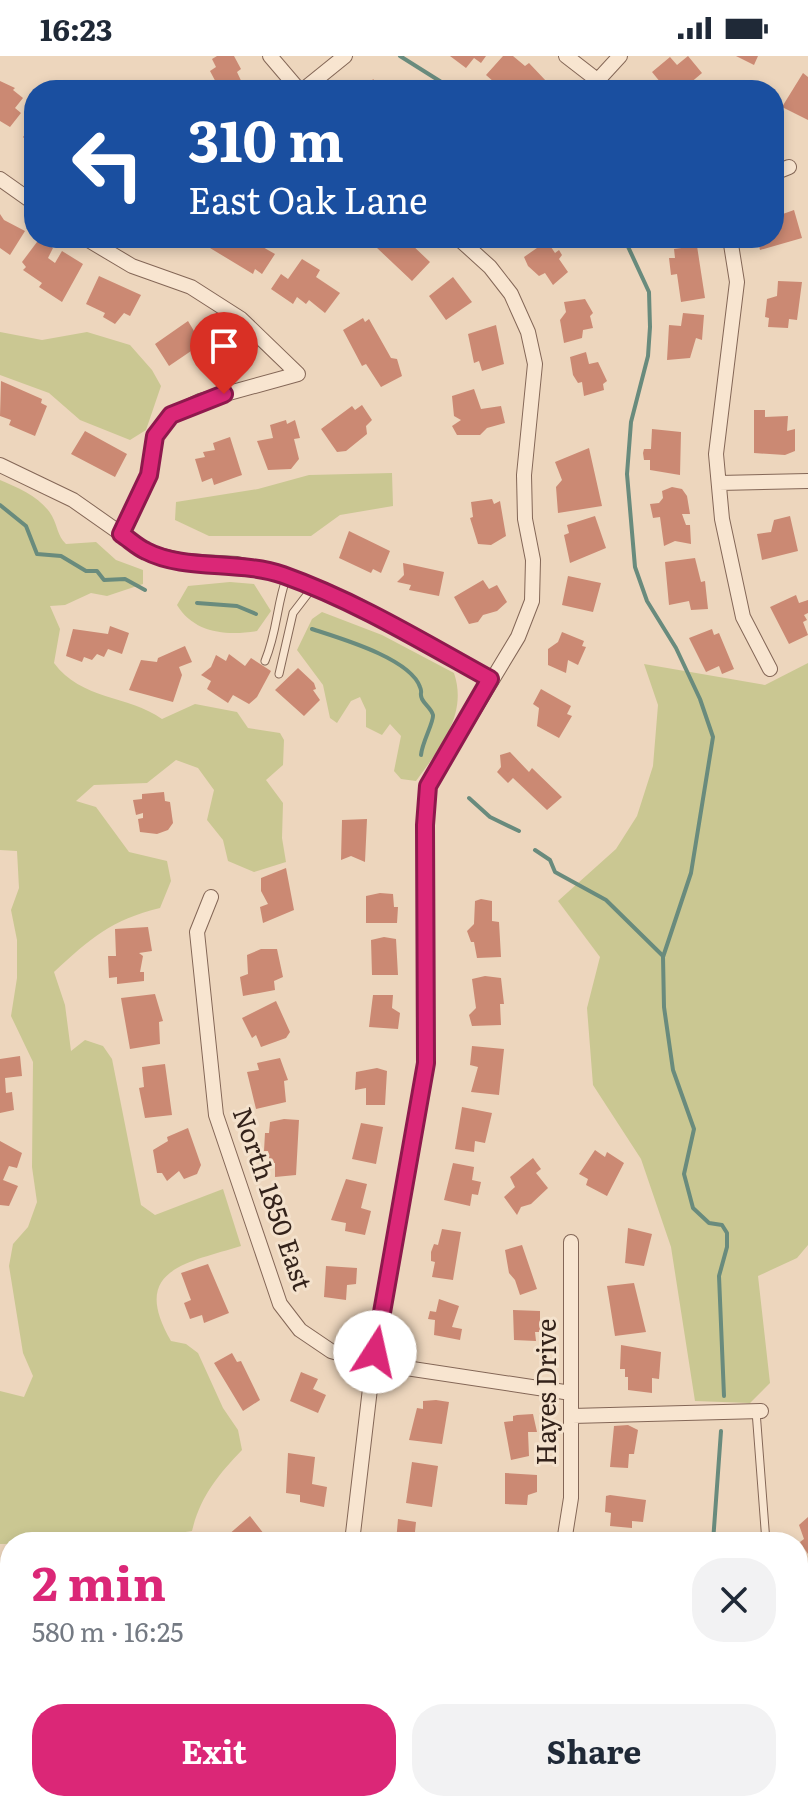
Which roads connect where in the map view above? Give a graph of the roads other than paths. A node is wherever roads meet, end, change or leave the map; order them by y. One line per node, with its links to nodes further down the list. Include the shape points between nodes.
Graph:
1 (270, 56): 5 (street)
2 (345, 56): 6 (street)
3 (566, 56): 7 (street)
4 (620, 56): 8 (street)
5 (292, 80)
6 (314, 80)
7 (597, 80)
8 (607, 80)
9 (789, 167): 10 (street)
10 (784, 169)
11 (0, 179): 12 (street)
12 (24, 196)
13 (102, 248): 19 (street, via 132,266 191,287 241,319 298,374 200,401 171,415 155,436 149,475)
14 (469, 248): 25 (street, via 511,294 535,364 524,475 532,601 518,637)
15 (732, 248): 18 (street, via 737,282 716,454)
16 (0, 465): 19 (street, via 73,500)
17 (808, 481): 18 (street)
18 (719, 483): 23 (street, via 743,617)
19 (121, 534): 20 (street, via 147,552)
20 (287, 576): 21 (street); 22 (lane)
21 (313, 587): 24 (lane, via 293,613); 25 (street, via 359,606)
22 (265, 661)
23 (770, 669)
24 (279, 674)
25 (490, 679): 28 (street, via 428,786 426,1063)
26 (211, 897): 28 (street, North 1850 East, via 197,932 216,1115 280,1304 300,1330 331,1351)
27 (571, 1242): 29 (street, Hayes Drive)
28 (373, 1363): 29 (street, North 1850 East); 32 (street)
29 (571, 1393): 31 (street, Hayes Drive)
30 (758, 1411): 31 (street); 34 (lane)
31 (572, 1416): 33 (street, Hayes Drive)
32 (353, 1532)
33 (566, 1532)
34 (765, 1532)

